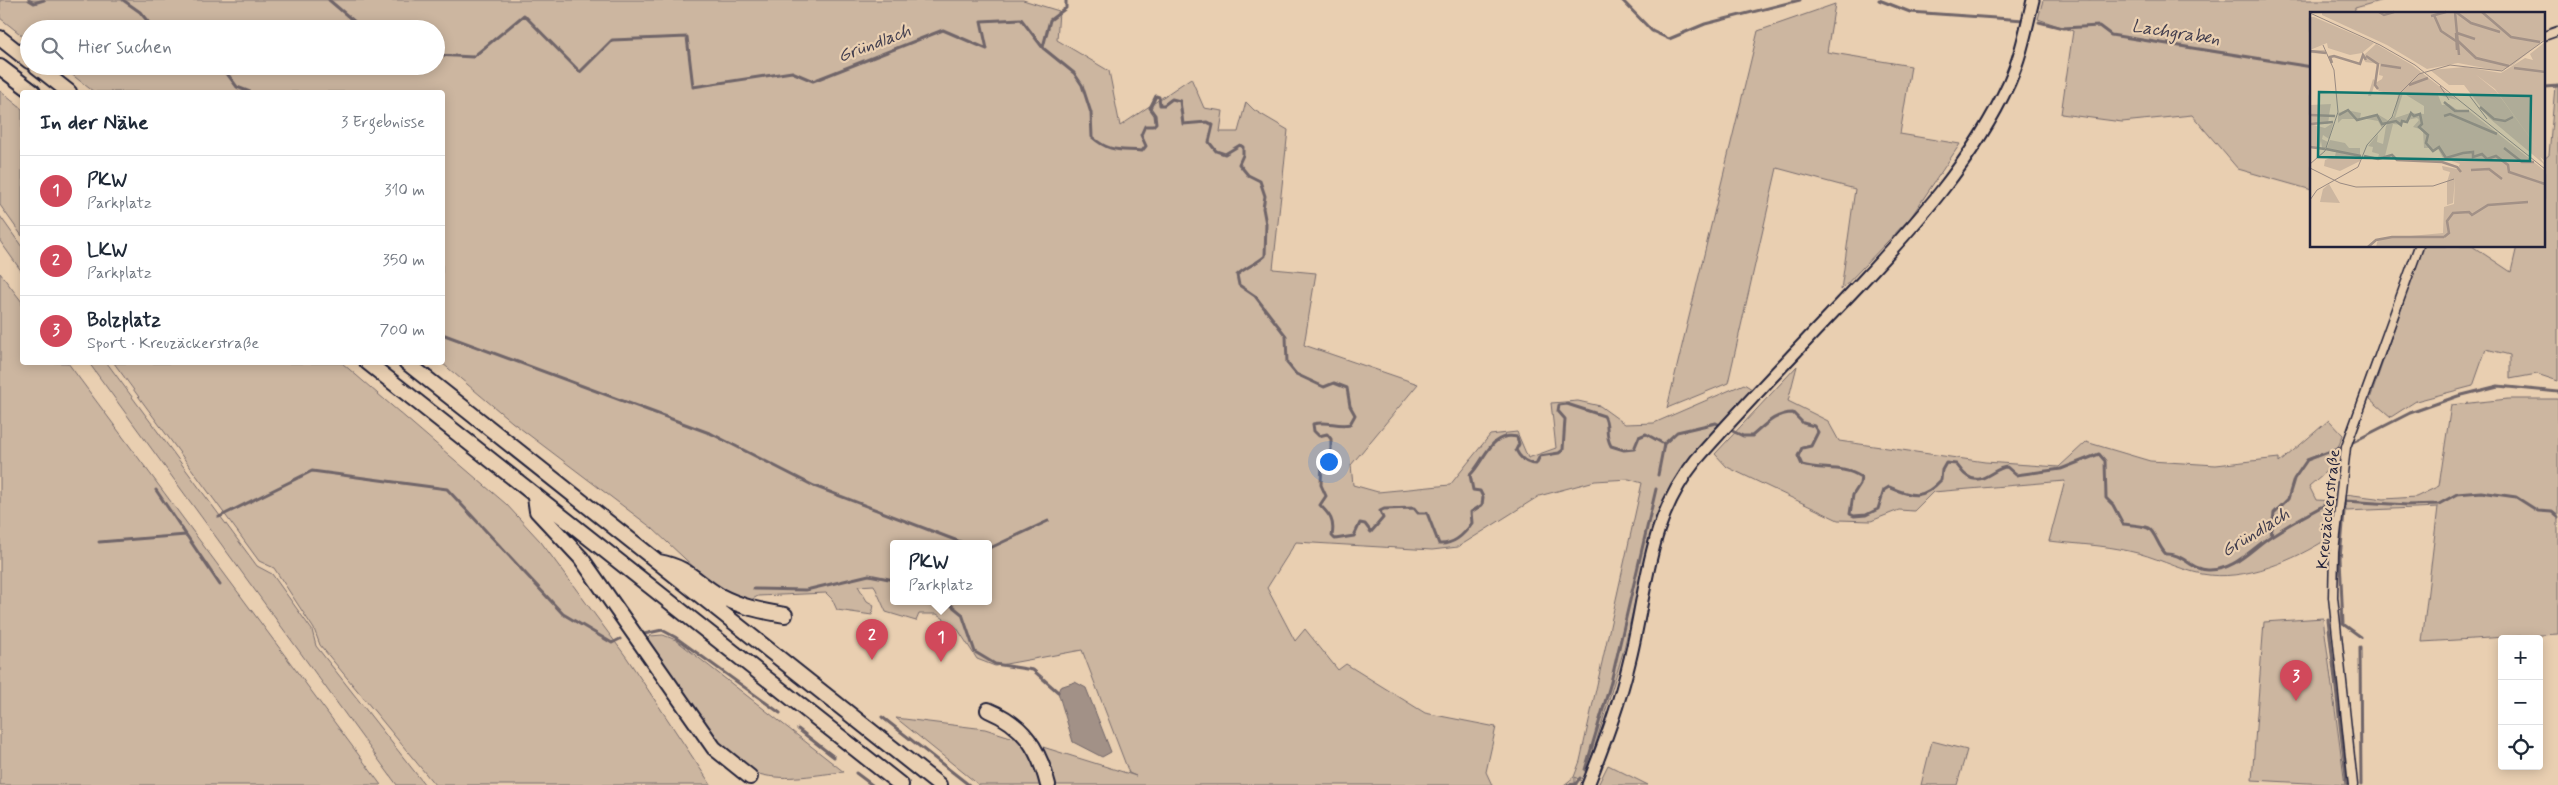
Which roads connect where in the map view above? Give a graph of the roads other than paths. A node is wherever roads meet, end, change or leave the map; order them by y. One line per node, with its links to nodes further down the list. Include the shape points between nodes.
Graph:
1 (2033, 0): 21 (street, via 2019,57 2009,82 1959,168 1904,236 1687,470 1664,509 1625,680)
2 (2558, 31): 3 (street)
3 (2546, 35)
4 (0, 38): 5 (highway)
5 (20, 54)
6 (0, 67): 8 (highway)
7 (47, 75): 9 (highway)
8 (30, 90)
9 (66, 90)
10 (2418, 248): 22 (street, Kreuzäckerstraße, via 2346,447 2334,552 2333,597)
11 (371, 365): 13 (highway)
12 (410, 365): 14 (highway)
13 (535, 497): 17 (highway, via 537,511 581,558 714,748); 18 (highway)
14 (656, 561): 15 (highway, via 677,565 720,595 742,605); 19 (highway)
15 (785, 615)
16 (988, 710): 20 (highway, via 1026,734 1043,766)
17 (750, 777)
18 (900, 785)
19 (939, 785)
20 (1048, 785)
21 (1588, 785)
22 (2353, 785)

